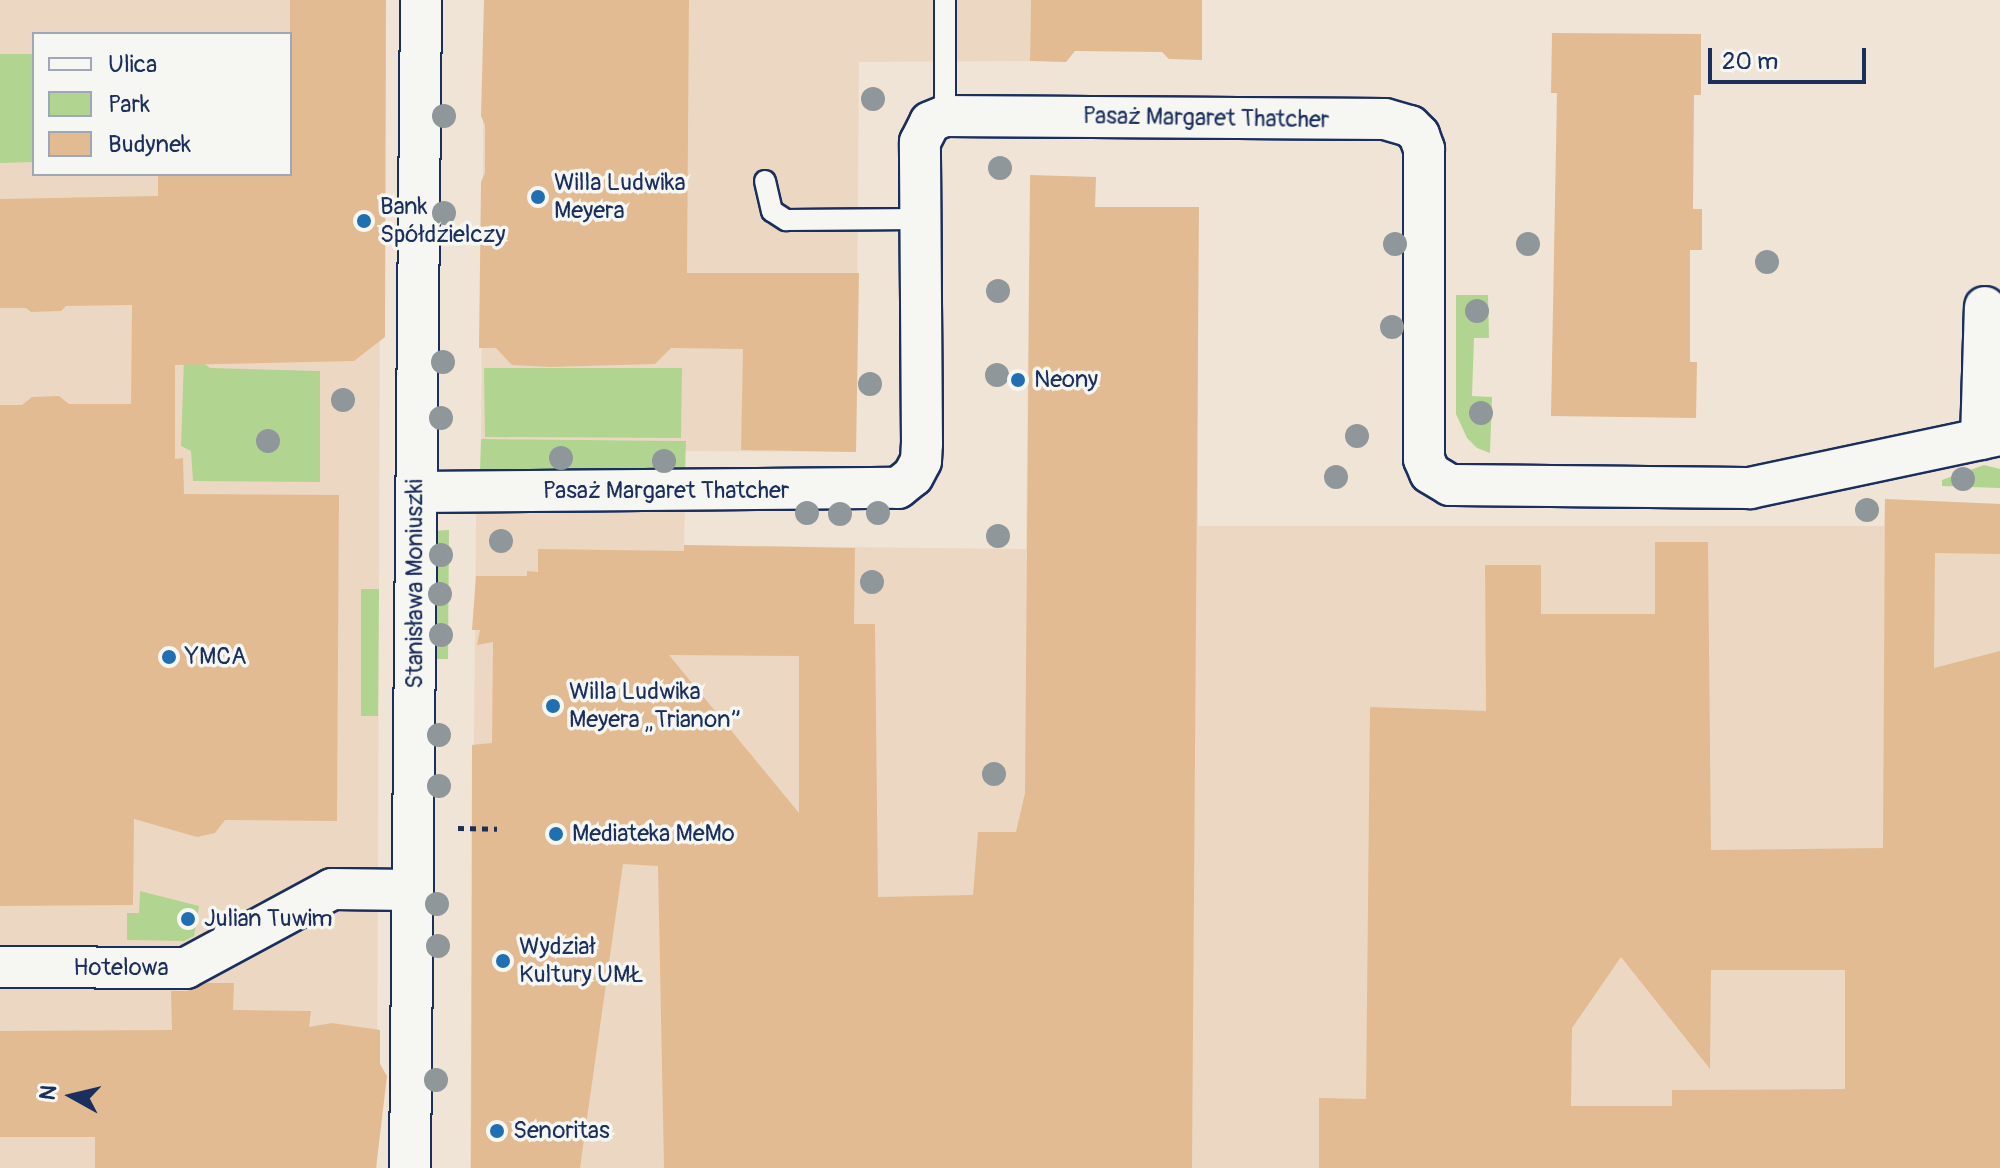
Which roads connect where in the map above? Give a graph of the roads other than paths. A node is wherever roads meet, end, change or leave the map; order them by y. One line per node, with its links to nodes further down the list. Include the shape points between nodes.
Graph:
1 (421, 0): 8 (street, Stanisława Moniuszki)
2 (945, 0): 3 (lane)
3 (945, 116): 5 (street, Pasaż Margaret Thatcher, via 930,122 920,142); 7 (street, Pasaż Margaret Thatcher, via 1385,119 1410,126 1424,149 1424,459 1430,473 1450,485 1750,488)
4 (765, 181): 5 (lane, via 772,211 786,220)
5 (921, 219): 8 (street, Pasaż Margaret Thatcher, via 921,461 898,488)
6 (1985, 307): 7 (street)
7 (1990, 437)
8 (416, 492): 9 (street, Stanisława Moniuszki)
9 (413, 890): 10 (street, Hotelowa, via 332,889 186,968); 11 (street, Stanisława Moniuszki)
10 (0, 967)
11 (410, 1168)

